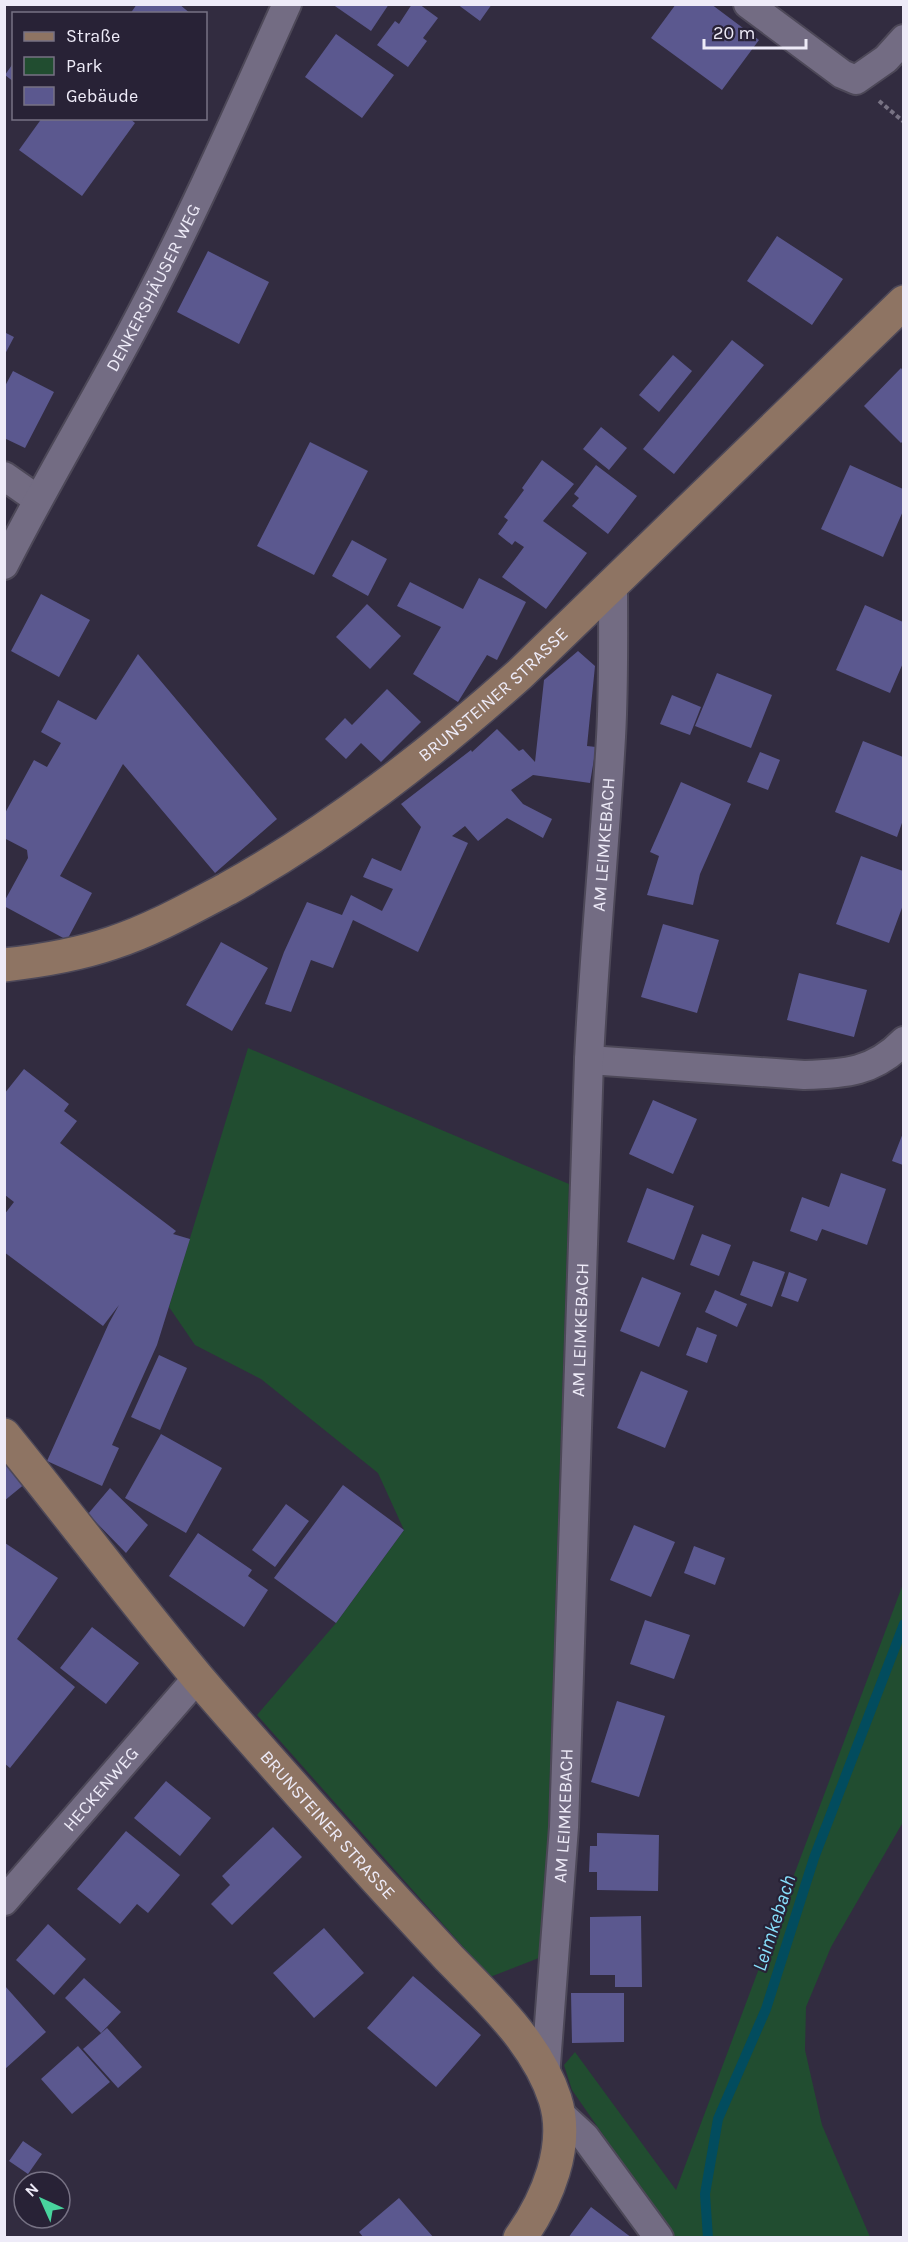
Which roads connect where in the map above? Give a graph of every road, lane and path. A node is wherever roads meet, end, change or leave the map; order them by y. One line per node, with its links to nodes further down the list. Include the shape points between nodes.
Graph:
1 (287, 4): 6 (street, DENKERSHÄUSER WEG, via 134,328)
2 (748, 4): 3 (street, via 842,74 856,80 886,59)
3 (903, 39)
4 (903, 302): 8 (street, BRUNSTEINER STRASSE)
5 (4, 476): 6 (street)
6 (37, 499): 7 (street, DENKERSHÄUSER WEG)
7 (4, 565)
8 (613, 582): 9 (street, BRUNSTEINER STRASSE, via 462,725 354,810 294,849 142,932 66,956); 11 (street, AM LEIMKEBACH, via 611,737)
9 (4, 965)
10 (903, 1041): 11 (street, via 872,1066 831,1074)
11 (589, 1060): 15 (street, AM LEIMKEBACH, via 564,1827)
12 (4, 1436): 13 (street, BRUNSTEINER STRASSE)
13 (198, 1677): 14 (street, HECKENWEG); 15 (street, BRUNSTEINER STRASSE, via 344,1844 519,2034)
14 (4, 1901)
15 (545, 2077): 16 (street, BRUNSTEINER STRASSE)
16 (558, 2112): 17 (street, BRUNSTEINER STRASSE, via 553,2172 540,2206); 18 (street, via 585,2137)
17 (520, 2238)
18 (658, 2238)

